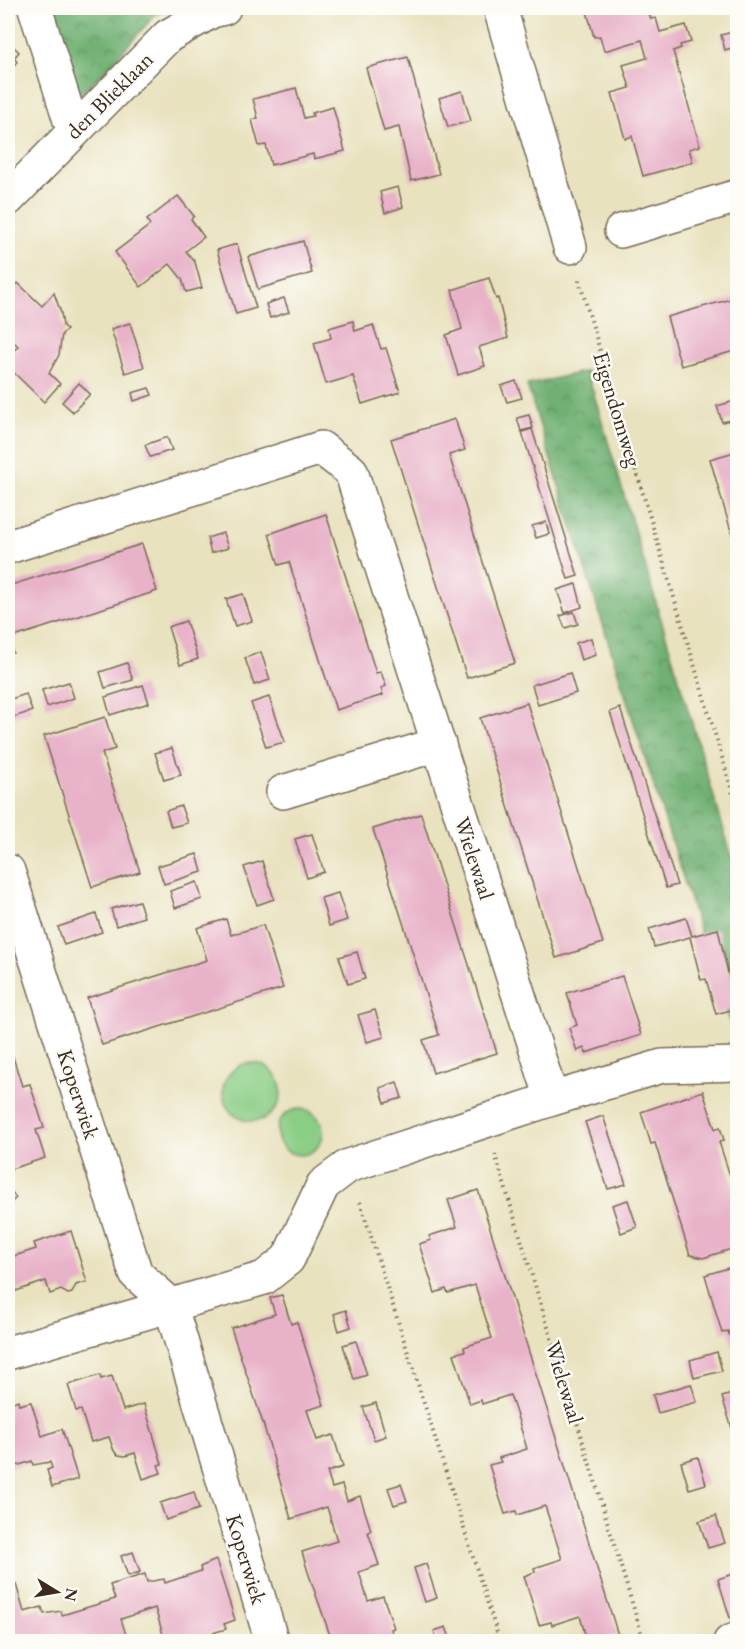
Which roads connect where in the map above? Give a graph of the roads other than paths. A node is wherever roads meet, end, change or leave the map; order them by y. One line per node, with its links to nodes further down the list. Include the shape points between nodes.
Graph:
1 (34, 8): 4 (street)
2 (224, 8): 4 (street, den Blieklaan, via 168,36)
3 (500, 8): 8 (street)
4 (73, 130): 6 (street, den Blieklaan)
5 (738, 196): 7 (street)
6 (8, 199)
7 (621, 231)
8 (570, 247)
9 (8, 548): 10 (street, Wielewaal, via 321,448 351,471)
10 (440, 744): 11 (street); 14 (street, Wielewaal)
11 (283, 792)
12 (8, 871): 15 (street, Koperwiek, via 136,1274)
13 (738, 1064): 14 (street, via 662,1066)
14 (552, 1099): 15 (street, via 348,1166 323,1185 288,1259 264,1278)
15 (170, 1304): 16 (street); 18 (street, Koperwiek)
16 (8, 1353)
17 (738, 1639): 19 (street)
18 (272, 1641)
19 (730, 1641)

